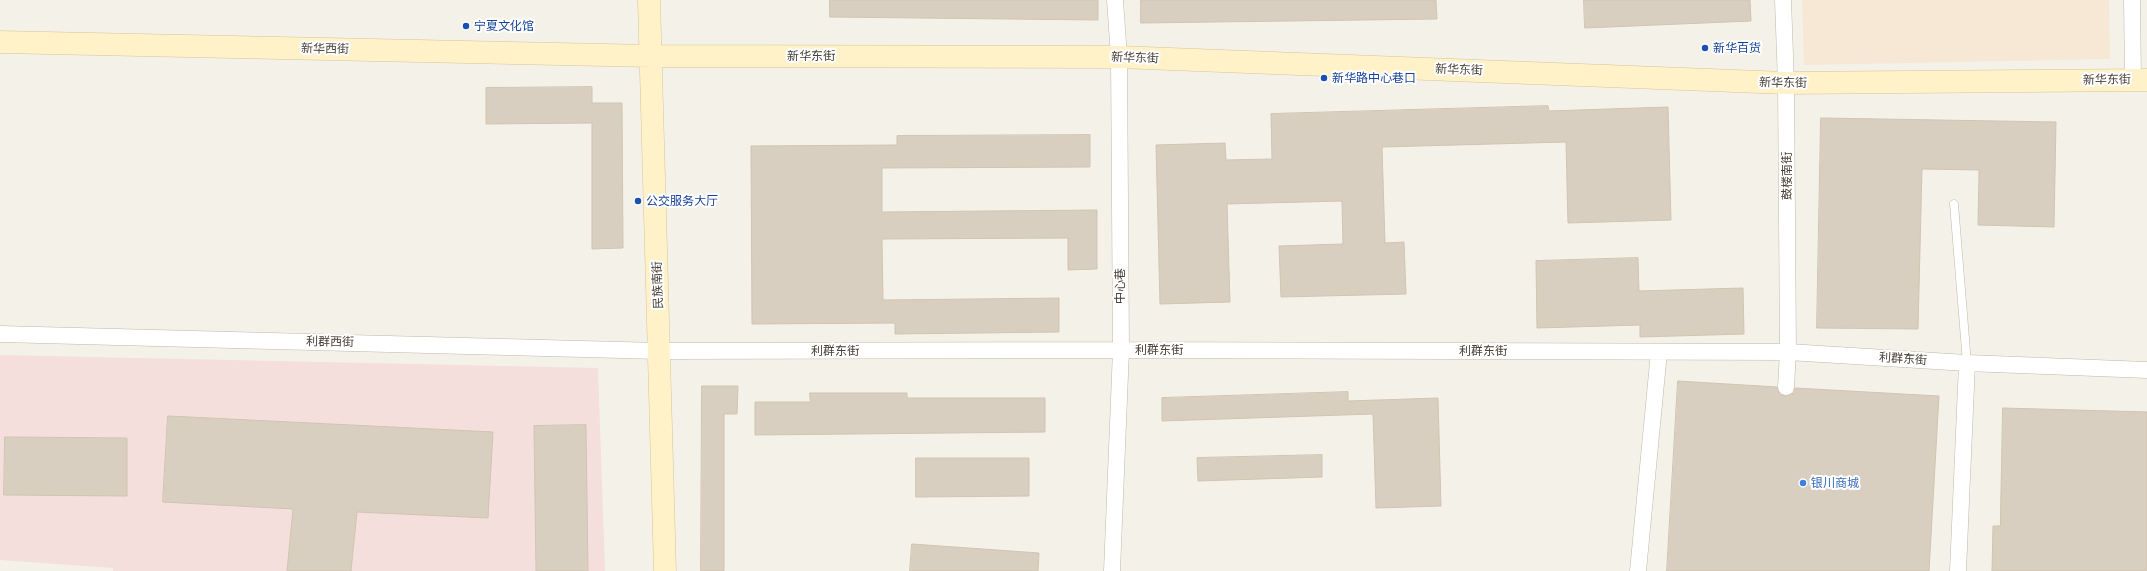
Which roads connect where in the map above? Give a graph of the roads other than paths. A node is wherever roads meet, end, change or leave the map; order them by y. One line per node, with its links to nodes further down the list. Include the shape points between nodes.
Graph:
1 (649, 0): 6 (street, 民族南街)
2 (1115, 0): 7 (street, 中心巷)
3 (1783, 0): 9 (street, 鼓楼南街)
4 (2132, 0): 8 (street)
5 (0, 42): 6 (street, 新华西街)
6 (651, 56): 7 (street, 新华东街); 13 (street, 民族南街)
7 (1119, 57): 9 (street, 新华东街); 12 (street, 中心巷)
8 (2140, 80): 9 (street, 新华东街)
9 (1786, 83): 15 (street, 鼓楼南街)
10 (1954, 204): 16 (lane)
11 (0, 334): 13 (street, 利群西街)
12 (1121, 350): 13 (street, 利群东街); 14 (street, 利群东街); 20 (street, 中心巷)
13 (660, 351): 19 (street, 民族南街)
14 (1659, 352): 15 (street, 利群东街); 21 (street)
15 (1788, 352): 16 (street, 利群东街); 18 (street, 鼓楼南街)
16 (1967, 363): 17 (street, 利群东街); 22 (street)
17 (2147, 370)
18 (1786, 387)
19 (665, 571)
20 (1112, 571)
21 (1638, 571)
22 (1958, 571)

